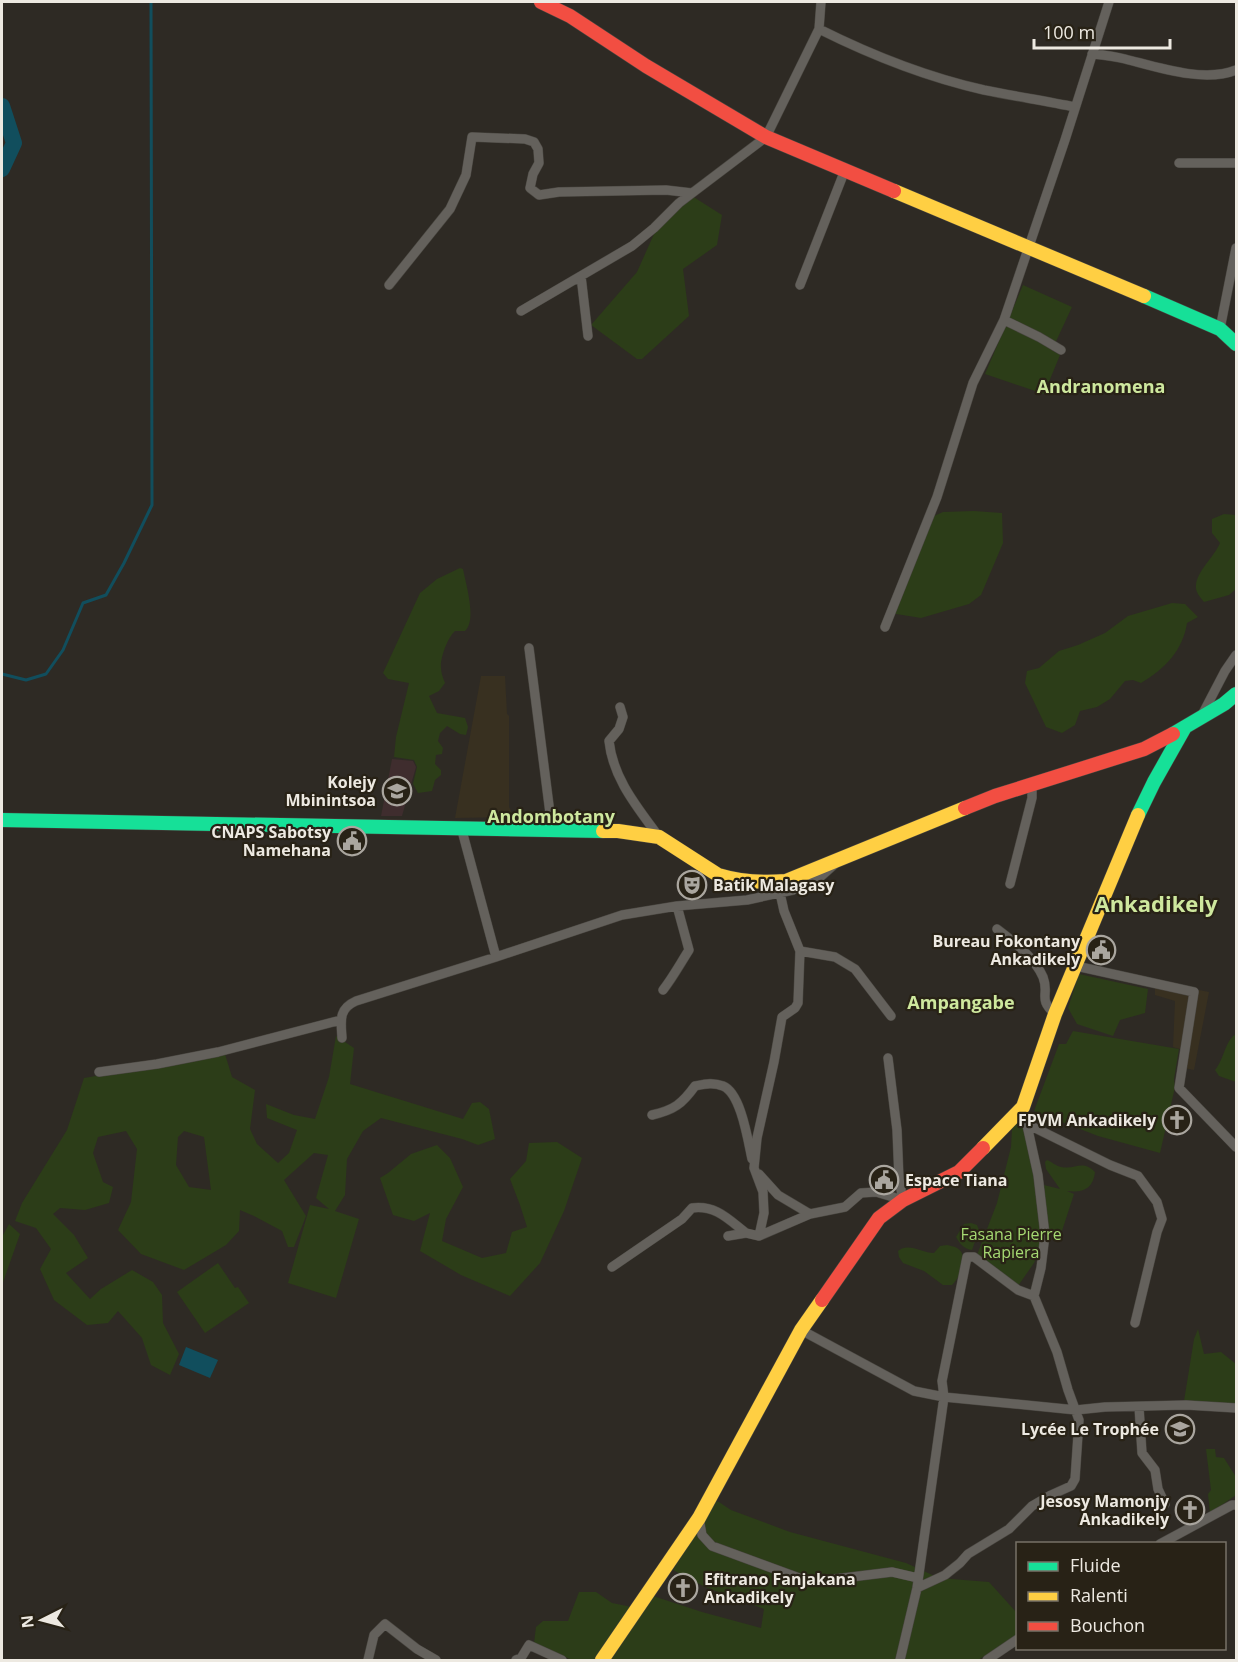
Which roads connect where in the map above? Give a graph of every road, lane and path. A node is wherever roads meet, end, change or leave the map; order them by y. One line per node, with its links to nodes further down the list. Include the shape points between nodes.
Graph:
1 (541, 2): 8 (street)
2 (821, 2): 4 (street)
3 (1108, 2): 5 (street)
4 (819, 29): 7 (street, via 903,66 983,89); 8 (street)
5 (1092, 54): 6 (street, via 1182,73 1228,74); 7 (street)
6 (1236, 70)
7 (1075, 107): 13 (street)
8 (766, 137): 11 (street); 12 (street)
9 (1179, 163): 10 (street)
10 (1236, 163)
11 (845, 170): 13 (street); 17 (street)
12 (692, 193): 15 (street, via 632,246); 16 (street, via 666,190 539,195 530,188 539,163 534,142 472,137 466,175 450,209)
13 (1029, 247): 19 (street); 20 (street)
14 (1236, 248): 20 (street)
15 (581, 276): 18 (street); 21 (street)
16 (389, 285)
17 (800, 285)
18 (520, 311)
19 (1004, 320): 23 (street); 24 (street, via 973,383 937,497)
20 (1220, 329): 22 (street)
21 (588, 336)
22 (1236, 344)
23 (1061, 351)
24 (885, 627)
25 (529, 648): 34 (street)
26 (1236, 655): 29 (street)
27 (1236, 693): 29 (street)
28 (620, 707): 35 (street, via 623,717 609,741 612,760 628,796)
29 (1201, 717): 30 (street)
30 (1185, 727): 31 (street, via 1144,749); 43 (street, via 1131,831)
31 (1032, 784): 36 (street); 37 (street, via 1032,798)
32 (2, 820): 33 (street)
33 (461, 826): 34 (street); 42 (street)
34 (552, 829): 35 (street)
35 (659, 837): 36 (street, via 718,874 759,883 786,880)
36 (845, 856): 38 (street, via 818,880)
37 (1010, 884)
38 (780, 893): 39 (street); 41 (street)
39 (677, 906): 42 (street, via 622,915); 44 (street, via 689,950)
40 (997, 929): 45 (street, via 1016,943 1041,973 1044,1002)
41 (800, 951): 46 (street, via 835,957 855,969); 55 (street, via 798,1003 782,1017)
42 (496, 957): 47 (street, via 356,1001 343,1010)
43 (1076, 966): 45 (street); 54 (street, via 1194,992 1179,1088)
44 (663, 990)
45 (1055, 1014): 51 (street)
46 (891, 1016)
47 (340, 1020): 48 (street); 50 (street, via 218,1052)
48 (342, 1038)
49 (888, 1058): 56 (street)
50 (99, 1072)
51 (1023, 1107): 53 (street); 56 (street, via 959,1172)
52 (652, 1115): 55 (street, via 669,1111 686,1099 695,1086 725,1086 734,1095)
53 (1028, 1124): 62 (street, via 1045,1235); 63 (street, via 1138,1176 1157,1202 1162,1219)
54 (1236, 1147)
55 (754, 1168): 57 (street, via 778,1195); 60 (street, via 764,1214)
56 (903, 1200): 57 (street, via 876,1192 861,1193 845,1207); 64 (street, via 879,1218)
57 (810, 1214): 60 (street)
58 (746, 1233): 59 (street); 60 (street); 61 (street, via 718,1212 704,1206 692,1208 682,1220)
59 (728, 1236)
60 (759, 1236)
61 (612, 1268)
62 (1034, 1296): 65 (street, via 1018,1290 974,1257 967,1257 942,1381); 68 (street, via 1058,1352)
63 (1135, 1323)
64 (801, 1330): 65 (street, via 914,1391); 71 (street)
65 (944, 1397): 68 (street); 73 (street)
66 (1139, 1407): 67 (street); 68 (street); 69 (street, via 1142,1453 1155,1470)
67 (1236, 1408)
68 (1076, 1410): 73 (street, via 1079,1433 1071,1486 1032,1506 1009,1529 968,1554 945,1575)
69 (1165, 1504)
70 (1236, 1505): 72 (street)
71 (699, 1518): 73 (street, via 702,1535 712,1546 810,1582 892,1572); 79 (street)
72 (1164, 1542)
73 (917, 1583): 80 (street)
74 (1016, 1640): 81 (street)
75 (368, 1660): 76 (street, via 374,1635 385,1624)
76 (436, 1660)
77 (516, 1660): 78 (street, via 529,1645)
78 (562, 1660)
79 (603, 1660)
80 (900, 1660)
81 (987, 1660)

